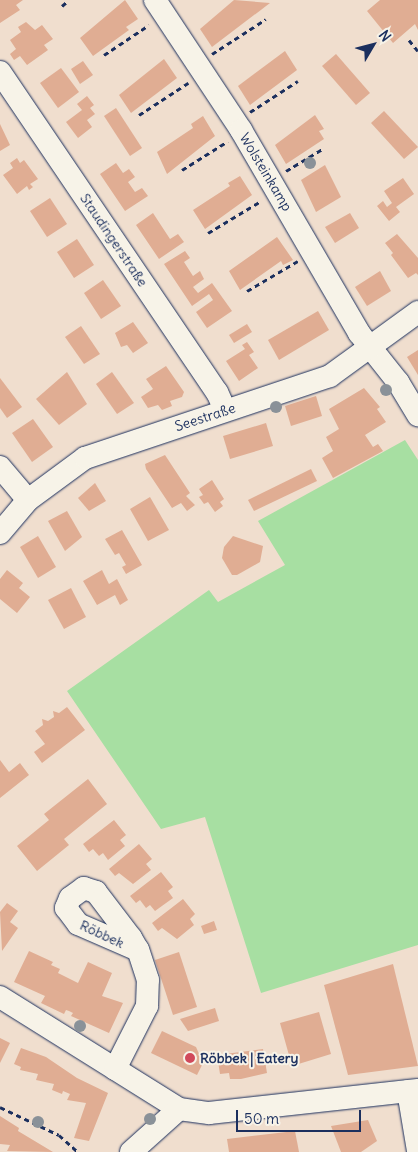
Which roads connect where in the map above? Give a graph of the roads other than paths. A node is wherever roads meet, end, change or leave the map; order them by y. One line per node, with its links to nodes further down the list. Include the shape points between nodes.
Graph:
1 (155, 0): 4 (street, Wolsteinkamp, via 241,130)
2 (0, 72): 5 (street, Staudingerstraße, via 217,392)
3 (418, 312): 4 (street, Seestraße)
4 (370, 349): 5 (street, Seestraße, via 330,376 289,392); 6 (street, Wolsteinkamp, via 398,382)
5 (225, 410): 8 (street, Seestraße, via 85,458)
6 (418, 415)
7 (0, 467): 8 (street)
8 (28, 500): 9 (street, Seestraße)
9 (0, 533)
10 (138, 950): 12 (street, Röbbek, via 148,980 149,999)
11 (0, 997): 12 (street)
12 (115, 1069): 14 (street)
13 (413, 1090): 14 (street, via 209,1113); 15 (street)
14 (179, 1110): 17 (street)
15 (416, 1123): 16 (street)
16 (415, 1150)
17 (131, 1152)

